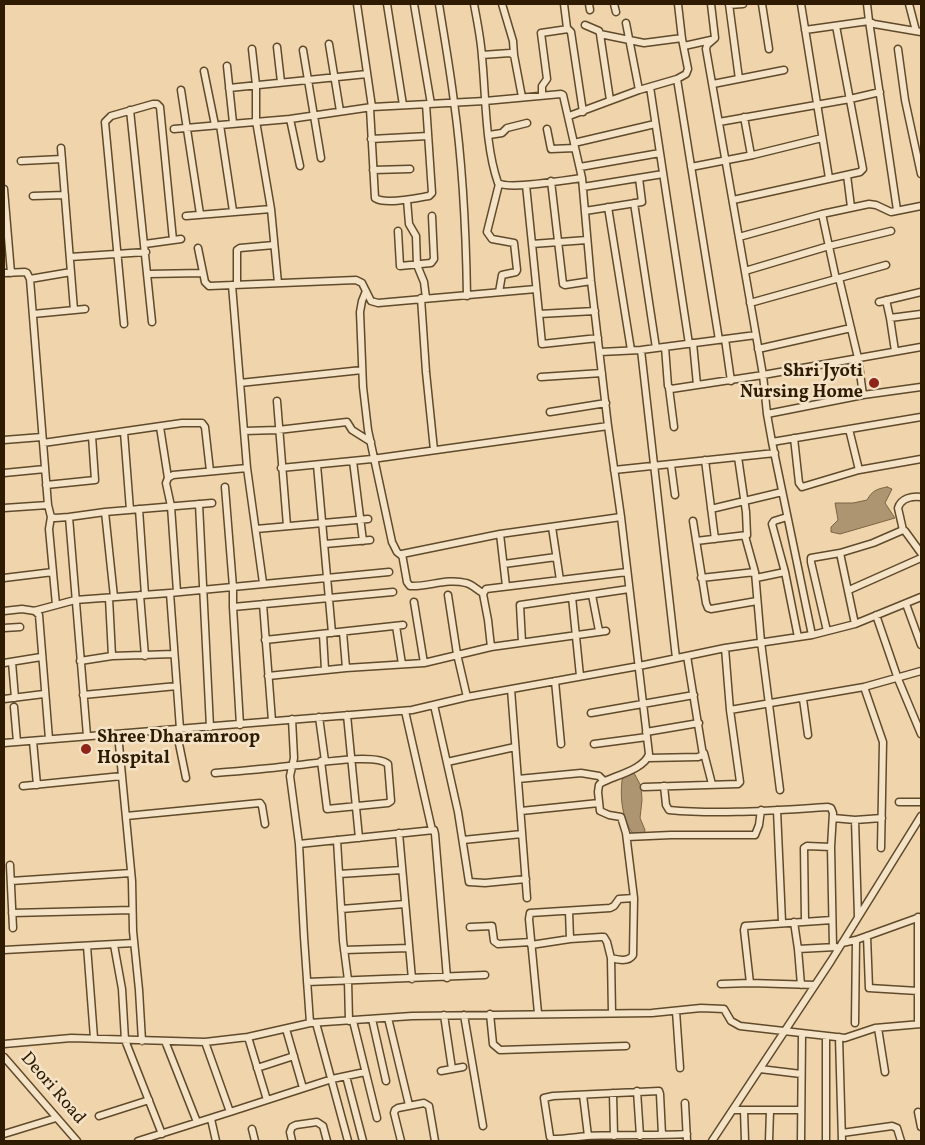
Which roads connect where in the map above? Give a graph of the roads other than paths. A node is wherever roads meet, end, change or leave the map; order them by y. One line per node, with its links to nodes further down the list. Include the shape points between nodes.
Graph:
1 (357, 4): 41 (street)
2 (387, 4): 61 (street)
3 (414, 4): 60 (street)
4 (439, 4): 59 (street)
5 (474, 4): 36 (street)
6 (502, 4): 37 (street)
7 (564, 4): 22 (street)
8 (614, 4): 17 (street)
9 (678, 4): 26 (street)
10 (711, 4): 28 (street, via 715,35)
11 (743, 4): 16 (street)
12 (762, 4): 33 (street)
13 (801, 4): 23 (street)
14 (867, 4): 18 (street)
15 (909, 4): 24 (street)
16 (729, 5): 44 (street)
17 (616, 12)
18 (869, 21): 21 (street); 24 (street); 53 (street)
19 (626, 23): 27 (street)
20 (585, 25): 25 (street)
21 (836, 26): 23 (street); 56 (street)
22 (568, 28): 54 (street, via 541,33 547,80 542,86); 66 (street)
23 (805, 30): 62 (street)
24 (919, 32)
25 (600, 34): 27 (street); 57 (street)
26 (682, 38): 27 (street, via 644,43); 30 (street)
27 (629, 40): 52 (street)
28 (712, 40): 30 (street); 48 (street, via 706,48)
29 (329, 44): 42 (street)
30 (684, 46): 43 (street, via 688,71)
31 (276, 47): 46 (street)
32 (252, 49): 47 (street)
33 (769, 49)
34 (898, 49): 98 (street)
35 (303, 50): 45 (street)
36 (482, 55): 37 (street); 58 (street)
37 (514, 55): 55 (street)
38 (226, 66): 50 (street)
39 (784, 70): 44 (street)
40 (204, 71): 76 (street)
41 (367, 74): 42 (street); 63 (street)
42 (335, 77): 45 (street); 65 (street)
43 (677, 79): 49 (street); 94 (street)
44 (739, 79): 48 (street)
45 (308, 80): 46 (street); 67 (street)
46 (281, 82): 47 (street)
47 (256, 84): 50 (street); 71 (street)
48 (713, 84): 72 (street)
49 (650, 87): 52 (street); 75 (street)
50 (229, 88): 73 (street)
51 (181, 90): 77 (street)
52 (639, 90): 57 (street)
53 (880, 92): 56 (street); 118 (street)
54 (542, 95): 55 (street); 68 (street, via 562,94)
55 (522, 97): 58 (street)
56 (850, 99): 62 (street); 99 (street, via 864,168)
57 (610, 100): 66 (street)
58 (485, 101): 59 (street); 80 (street)
59 (454, 102): 60 (street); 157 (street, via 464,205)
60 (428, 104): 61 (street); 81 (street)
61 (403, 105): 63 (street)
62 (816, 105): 70 (street); 82 (street)
63 (371, 107): 65 (street); 83 (street)
64 (130, 110): 130 (street, via 153,104 160,108); 133 (street); 139 (street, via 111,116 105,122)
65 (340, 111): 67 (street)
66 (583, 112): 68 (street)
67 (314, 116): 69 (street); 88 (street)
68 (569, 116): 84 (street)
69 (290, 118): 71 (street); 92 (street)
70 (744, 118): 72 (street); 87 (street)
71 (256, 122): 73 (street); 117 (street)
72 (719, 122): 90 (street)
73 (233, 123): 76 (street)
74 (527, 124): 80 (street)
75 (655, 124): 84 (street); 86 (street)
76 (217, 125): 77 (street); 119 (street)
77 (187, 128): 78 (street); 121 (street)
78 (174, 130)
79 (547, 130): 84 (street, via 551,149)
80 (489, 135): 104 (street)
81 (428, 136): 83 (street); 110 (street, via 432,193)
82 (822, 138): 87 (street); 102 (street)
83 (371, 140): 96 (street)
84 (575, 145): 93 (street)
85 (61, 148): 89 (street)
86 (660, 153): 93 (street); 97 (street)
87 (751, 155): 90 (street)
88 (321, 158)
89 (62, 159): 91 (street); 108 (street)
90 (726, 160): 94 (street); 111 (street)
91 (22, 161)
92 (300, 166)
93 (580, 167): 100 (street)
94 (691, 167): 172 (street)
95 (410, 169): 96 (street)
96 (373, 170): 110 (street, via 376,200)
97 (663, 174): 101 (street); 173 (street)
98 (921, 174)
99 (847, 175): 102 (street); 116 (street)
100 (582, 178): 103 (street); 106 (street)
101 (639, 178): 106 (street); 112 (street, via 643,202)
102 (829, 178): 111 (street)
103 (551, 181): 105 (street); 132 (street)
104 (499, 184): 105 (street); 155 (street, via 487,232 492,239 514,243 517,270 501,277)
105 (526, 185): 134 (street)
106 (583, 187): 120 (street)
107 (4, 189): 114 (street)
108 (65, 195): 109 (street); 140 (street)
109 (32, 196)
110 (407, 200): 141 (street, via 409,224 416,236)
111 (733, 200): 127 (street)
112 (634, 203): 115 (street); 176 (street)
113 (921, 206): 118 (street)
114 (4, 207): 128 (street)
115 (608, 207): 120 (street); 178 (street)
116 (851, 207): 118 (street, via 873,204 888,211); 122 (street)
117 (271, 209): 119 (street); 135 (street)
118 (897, 210)
119 (234, 211): 121 (street)
120 (585, 211): 131 (street)
121 (200, 214): 123 (street)
122 (822, 214): 127 (street); 136 (street)
123 (186, 216)
124 (432, 216): 141 (street, via 434,261)
125 (398, 231): 141 (street, via 399,265)
126 (891, 231): 136 (street)
127 (739, 237): 143 (street)
128 (6, 239): 145 (street)
129 (181, 239): 130 (street)
130 (173, 240): 133 (street)
131 (587, 240): 132 (street); 150 (street)
132 (558, 242): 134 (street); 150 (street, via 563,284)
133 (145, 244): 138 (street)
134 (532, 244): 153 (street)
135 (274, 245): 151 (street); 152 (street, via 237,250)
136 (829, 246): 143 (street); 149 (street)
137 (198, 248): 146 (street)
138 (146, 252): 139 (street); 147 (street)
139 (117, 254): 140 (street); 168 (street)
140 (70, 258): 144 (street)
141 (418, 265): 158 (street, via 424,282)
142 (886, 265): 149 (street)
143 (745, 270): 159 (street)
144 (71, 272): 148 (street); 161 (street)
145 (7, 273): 148 (street, via 27,273)
146 (203, 273): 147 (street); 152 (street, via 209,286)
147 (148, 274): 167 (street)
148 (30, 278): 163 (street)
149 (838, 279): 159 (street); 169 (street)
150 (591, 281): 162 (street)
151 (278, 284): 152 (street); 154 (street, via 356,280)
152 (235, 285): 188 (street)
153 (536, 289): 155 (street); 164 (street)
154 (366, 291): 158 (street, via 374,302); 183 (street, via 360,312)
155 (499, 292): 157 (street)
156 (921, 292): 166 (street, via 882,301)
157 (468, 296): 158 (street)
158 (424, 298): 211 (street, via 426,372)
159 (750, 303): 170 (street)
160 (85, 309): 161 (street)
161 (74, 310): 163 (street)
162 (595, 311): 164 (street); 171 (street)
163 (33, 314): 208 (street)
164 (539, 314): 171 (street, via 542,344)
165 (921, 314): 166 (street)
166 (890, 318): 180 (street)
167 (152, 322)
168 (124, 324)
169 (851, 328): 177 (street); 182 (street)
170 (756, 335): 172 (street); 177 (street)
171 (598, 338): 181 (street)
172 (722, 340): 173 (street); 187 (street)
173 (691, 343): 174 (street); 189 (street)
174 (665, 346): 176 (street); 191 (street)
175 (921, 346): 180 (street)
176 (656, 348): 179 (street)
177 (758, 348): 185 (street)
178 (630, 350): 179 (street); 181 (street)
179 (640, 350): 220 (street)
180 (895, 351): 182 (street)
181 (600, 352): 184 (street)
182 (858, 358): 185 (street); 192 (street)
183 (362, 370): 188 (street); 209 (street)
184 (602, 372): 186 (street); 194 (street)
185 (763, 375): 187 (street); 196 (street)
186 (541, 377)
187 (730, 380): 189 (street)
188 (240, 383): 203 (street)
189 (697, 385): 191 (street)
190 (921, 387): 192 (street)
191 (669, 388): 200 (street)
192 (863, 395): 196 (street)
193 (277, 401): 202 (street)
194 (606, 403): 195 (street); 199 (street)
195 (550, 412)
196 (767, 414): 210 (street)
197 (921, 417): 201 (street)
198 (160, 426): 204 (street); 226 (street, via 203,423); 228 (street)
199 (608, 426): 211 (street); 224 (street)
200 (674, 427)
201 (849, 429): 206 (street); 225 (street)
202 (278, 430): 203 (street); 209 (street, via 347,422 352,430); 222 (street)
203 (244, 431): 221 (street)
204 (124, 432): 205 (street); 242 (street)
205 (92, 436): 208 (street); 229 (street, via 95,480)
206 (794, 438): 210 (street); 225 (street, via 802,487)
207 (4, 440): 208 (street)
208 (43, 440): 223 (street)
209 (371, 442): 214 (street)
210 (772, 442): 212 (street)
211 (434, 450): 214 (street)
212 (775, 453): 213 (street); 231 (street)
213 (738, 457): 216 (street); 234 (street)
214 (375, 459): 217 (street); 263 (street, via 392,542)
215 (921, 459): 225 (street)
216 (704, 460): 219 (street); 241 (street)
217 (353, 461): 218 (street); 249 (street)
218 (317, 465): 222 (street); 251 (street)
219 (671, 465): 220 (street); 232 (street)
220 (654, 466): 224 (street); 324 (street)
221 (247, 468): 226 (street); 254 (street)
222 (281, 468): 252 (street)
223 (45, 469): 227 (street); 229 (street)
224 (614, 470): 246 (street)
225 (859, 470)
226 (210, 471): 228 (street)
227 (4, 473)
228 (168, 478): 238 (street, via 166,483)
229 (46, 486): 236 (street)
230 (225, 487): 277 (street)
231 (782, 492): 234 (street); 247 (street)
232 (675, 495)
233 (921, 497): 255 (street, via 906,499 899,504)
234 (744, 500): 241 (street); 257 (street, via 748,533)
235 (212, 503): 237 (street)
236 (48, 504): 239 (street); 244 (street)
237 (199, 504): 238 (street); 280 (street)
238 (171, 506): 240 (street); 283 (street)
239 (4, 508)
240 (140, 509): 242 (street); 286 (street)
241 (711, 509): 258 (street)
242 (130, 510): 243 (street)
243 (105, 512): 245 (street); 289 (street)
244 (52, 517): 245 (street); 267 (street, via 49,529)
245 (69, 517): 292 (street)
246 (621, 517): 253 (street); 269 (street)
247 (787, 517): 270 (street, via 772,522); 310 (street)
248 (368, 519): 249 (street)
249 (361, 520): 251 (street); 260 (street, via 367,541)
250 (693, 521): 259 (street)
251 (323, 523): 252 (street); 260 (street)
252 (287, 526): 254 (street)
253 (552, 527): 256 (street); 264 (street)
254 (256, 529): 276 (street)
255 (903, 530): 261 (street); 262 (street)
256 (500, 534): 263 (street); 266 (street)
257 (745, 536): 258 (street); 271 (street)
258 (715, 539): 259 (street)
259 (696, 541): 274 (street)
260 (325, 544): 272 (street)
261 (840, 553): 281 (street); 305 (street, via 811,559)
262 (921, 553)
263 (402, 556): 284 (street, via 410,586 462,582)
264 (556, 557): 266 (street); 275 (street)
265 (921, 558): 281 (street)
266 (504, 564): 278 (street)
267 (53, 572): 273 (street); 297 (street)
268 (389, 572): 272 (street)
269 (627, 572): 275 (street); 279 (street)
270 (785, 572): 271 (street); 311 (street)
271 (755, 575): 274 (street); 293 (street)
272 (327, 577): 276 (street); 290 (street)
273 (4, 578)
274 (701, 578): 293 (street, via 710,608)
275 (560, 580): 278 (street)
276 (263, 584): 277 (street)
277 (233, 586): 280 (street); 298 (street)
278 (506, 586): 284 (street, via 486,589)
279 (629, 589): 285 (street); 330 (street)
280 (203, 590): 283 (street); 361 (street)
281 (849, 590): 302 (street)
282 (393, 592): 290 (street)
283 (174, 593): 286 (street); 318 (street)
284 (483, 593): 316 (street)
285 (592, 594): 291 (street); 309 (street, via 602,631)
286 (142, 595): 289 (street); 321 (street)
287 (448, 595): 319 (street)
288 (921, 597): 296 (street)
289 (111, 598): 292 (street); 320 (street)
290 (329, 598): 295 (street); 307 (street)
291 (572, 598): 309 (street); 313 (street, via 520,605)
292 (75, 600): 297 (street); 325 (street)
293 (757, 601): 314 (street)
294 (414, 602): 328 (street)
295 (263, 604): 298 (street); 312 (street)
296 (906, 604): 301 (street); 315 (street)
297 (56, 605): 300 (street)
298 (233, 607): 360 (street)
299 (4, 611): 300 (street)
300 (34, 611): 323 (street, via 39,618)
301 (876, 616): 302 (street); 336 (street)
302 (855, 624): 305 (street)
303 (20, 627): 304 (street)
304 (4, 628)
305 (827, 631): 310 (street)
306 (343, 632): 307 (street); 329 (street, via 400,626); 331 (street)
307 (332, 633): 308 (street)
308 (323, 634): 312 (street); 332 (street)
309 (576, 634): 313 (street); 335 (street)
310 (812, 635): 311 (street)
311 (798, 637): 314 (street)
312 (265, 640): 334 (street)
313 (522, 642): 316 (street)
314 (760, 642): 317 (street); 349 (street)
315 (921, 645)
316 (491, 647): 319 (street)
317 (725, 648): 322 (street); 352 (street)
318 (174, 654): 321 (street); 338 (street)
319 (457, 654): 328 (street); 344 (street)
320 (112, 656): 321 (street); 325 (street)
321 (145, 656)
322 (687, 656): 324 (street); 343 (street)
323 (41, 657): 327 (street); 341 (street)
324 (676, 658): 330 (street)
325 (80, 661): 342 (street)
326 (4, 662): 327 (street)
327 (12, 662): 345 (street)
328 (424, 663): 329 (street)
329 (402, 664): 331 (street)
330 (639, 666): 335 (street); 348 (street)
331 (346, 668): 332 (street)
332 (325, 670): 334 (street)
333 (921, 672): 336 (street)
334 (268, 676): 358 (street)
335 (580, 676): 337 (street)
336 (898, 679): 339 (street); 364 (street)
337 (555, 681): 340 (street); 372 (street)
338 (177, 686): 342 (street); 362 (street)
339 (864, 687): 347 (street); 402 (street, via 883,742)
340 (511, 689): 344 (street); 374 (street)
341 (44, 694): 345 (street); 368 (street)
342 (83, 694): 367 (street)
343 (694, 695): 348 (street); 359 (street)
344 (467, 697): 350 (street)
345 (15, 698): 346 (street)
346 (4, 699)
347 (803, 699): 349 (street); 366 (street)
348 (644, 703): 354 (street); 365 (street)
349 (769, 704): 352 (street); 391 (street)
350 (434, 706): 353 (street); 379 (street)
351 (14, 707): 370 (street)
352 (730, 710): 387 (street, via 740,782)
353 (405, 711): 355 (street); 405 (street)
354 (591, 713)
355 (347, 715): 356 (street); 377 (street)
356 (319, 717): 357 (street); 378 (street)
357 (292, 719): 358 (street); 380 (street)
358 (272, 721): 360 (street)
359 (699, 723): 365 (street); 375 (street)
360 (240, 725): 361 (street)
361 (210, 727): 362 (street)
362 (178, 729): 363 (street); 383 (street)
363 (118, 734): 367 (street); 382 (street)
364 (921, 734)
365 (646, 735): 373 (street); 376 (street)
366 (808, 735)
367 (87, 736): 368 (street)
368 (49, 739): 369 (street)
369 (33, 741): 370 (street); 386 (street)
370 (17, 742): 371 (street)
371 (4, 743)
372 (561, 744)
373 (594, 744)
374 (516, 747): 379 (street); 384 (street)
375 (704, 753): 376 (street, via 698,757); 387 (street)
376 (648, 758): 385 (street)
377 (352, 759): 378 (street); 395 (street); 395 (street, via 386,762 392,799 388,803)
378 (323, 761): 380 (street); 395 (street, via 326,809)
379 (447, 762): 411 (street)
380 (292, 766): 381 (street); 412 (street, via 290,776)
381 (215, 774)
382 (122, 776): 386 (street); 399 (street)
383 (186, 778)
384 (518, 779): 385 (street, via 581,773 599,776); 398 (street)
385 (604, 781): 394 (street, via 599,785)
386 (36, 784): 388 (street)
387 (712, 784): 389 (street)
388 (23, 786)
389 (664, 786): 390 (street); 396 (street, via 669,810)
390 (644, 787)
391 (780, 790)
392 (899, 802): 393 (street)
393 (921, 802)
394 (599, 803): 398 (street); 408 (street, via 602,813 621,817)
395 (356, 807): 409 (street)
396 (761, 810): 397 (street); 408 (street, via 755,835)
397 (777, 810): 401 (street, via 828,807); 432 (street)
398 (520, 811): 407 (street)
399 (126, 816): 404 (street, via 260,804); 417 (street)
400 (921, 816): 429 (street)
401 (833, 818): 403 (street); 413 (street)
402 (882, 818): 403 (street); 414 (street)
403 (855, 820): 429 (street)
404 (265, 824)
405 (432, 830): 406 (street); 452 (street, via 435,834)
406 (399, 833): 409 (street); 416 (street)
407 (522, 834): 411 (street); 419 (street)
408 (627, 837): 422 (street)
409 (359, 838): 410 (street)
410 (337, 840): 412 (street); 418 (street)
411 (462, 840): 419 (street, via 470,883)
412 (299, 844): 454 (street)
413 (831, 847): 430 (street); 431 (street, via 804,848)
414 (881, 848)
415 (10, 865): 420 (street)
416 (402, 870): 418 (street); 423 (street)
417 (131, 873): 420 (street); 425 (street)
418 (339, 874): 424 (street)
419 (526, 879): 421 (street)
420 (11, 881): 427 (street)
421 (527, 898)
422 (634, 898): 426 (street, via 619,899 610,908); 449 (street, via 633,955 628,960)
423 (405, 904): 424 (street); 445 (street)
424 (341, 909): 448 (street)
425 (132, 910): 427 (street); 439 (street)
426 (570, 911): 437 (street); 440 (street, via 530,913)
427 (12, 913): 435 (street)
428 (920, 917): 436 (street); 459 (street)
429 (858, 918): 442 (street)
430 (832, 920): 431 (street); 444 (street)
431 (805, 921): 433 (street)
432 (782, 922): 433 (street); 455 (street, via 744,927)
433 (794, 922): 446 (street)
434 (470, 927): 440 (street, via 492,926 494,940 498,944)
435 (13, 928)
436 (867, 936): 438 (street); 459 (street, via 869,988)
437 (570, 939): 440 (street); 449 (street, via 604,937)
438 (856, 940): 442 (street); 470 (street)
439 (134, 943): 441 (street); 481 (street)
440 (531, 943): 461 (street)
441 (114, 945): 443 (street); 480 (street, via 122,989)
442 (841, 945): 444 (street); 458 (street)
443 (87, 946): 447 (street); 479 (street)
444 (832, 947): 446 (street)
445 (409, 948): 448 (street); 451 (street)
446 (798, 949): 457 (street)
447 (4, 950)
448 (344, 950): 453 (street)
449 (610, 958): 462 (street)
450 (484, 975): 452 (street)
451 (412, 978): 452 (street); 453 (street)
452 (447, 978)
453 (348, 980): 454 (street); 468 (street)
454 (307, 982): 469 (street)
455 (750, 982): 456 (street); 457 (street)
456 (721, 984)
457 (800, 985): 458 (street)
458 (815, 986): 474 (street)
459 (918, 991): 471 (street)
460 (676, 1011): 462 (street); 474 (street, via 721,1008 731,1022 740,1026); 490 (street)
461 (538, 1013): 462 (street); 463 (street)
462 (612, 1013)
463 (490, 1014): 465 (street); 485 (street, via 493,1044 500,1050)
464 (444, 1015): 465 (street); 466 (street); 491 (street)
465 (464, 1015): 519 (street)
466 (388, 1018): 467 (street); 507 (street)
467 (372, 1019): 468 (street); 499 (street)
468 (351, 1021): 469 (street); 494 (street)
469 (313, 1023): 472 (street); 498 (street)
470 (855, 1023)
471 (919, 1024): 473 (street)
472 (286, 1028): 477 (street); 486 (street)
473 (878, 1028): 478 (street); 495 (street)
474 (784, 1032): 475 (street); 492 (street)
475 (802, 1034): 476 (street); 496 (street)
476 (826, 1036): 478 (street); 545 (street)
477 (248, 1037): 483 (street); 489 (street)
478 (839, 1037): 522 (street)
479 (94, 1038): 480 (street); 484 (street)
480 (125, 1040): 481 (street); 504 (street)
481 (142, 1041): 482 (street)
482 (165, 1041): 483 (street); 518 (street)
483 (205, 1042): 512 (street)
484 (4, 1044)
485 (626, 1046)
486 (294, 1056): 489 (street); 500 (street)
487 (4, 1057): 515 (street, Deori Road)
488 (463, 1066): 491 (street)
489 (257, 1068): 505 (street)
490 (680, 1068)
491 (452, 1069): 493 (street)
492 (760, 1069): 496 (street); 508 (street)
493 (441, 1071)
494 (365, 1072): 497 (street); 516 (street)
495 (885, 1072)
496 (801, 1074): 510 (street)
497 (346, 1076): 498 (street); 538 (street)
498 (332, 1079): 500 (street); 537 (street)
499 (386, 1081)
500 (303, 1088): 505 (street)
501 (637, 1091): 502 (street); 525 (street, via 660,1092); 528 (street)
502 (613, 1093): 503 (street); 527 (street)
503 (583, 1095): 526 (street); 530 (street, via 544,1098 551,1138)
504 (149, 1100): 514 (street); 524 (street)
505 (267, 1100): 512 (street)
506 (685, 1103): 529 (street)
507 (409, 1105): 539 (street, via 394,1111); 540 (street, via 427,1104)
508 (733, 1110): 509 (street); 541 (street)
509 (744, 1110): 511 (street); 542 (street)
510 (801, 1110): 511 (street); 544 (street)
511 (770, 1111): 543 (street)
512 (230, 1112): 517 (street)
513 (918, 1112): 520 (street)
514 (99, 1116)
515 (56, 1118): 523 (street); 531 (street, Deori Road)
516 (377, 1118)
517 (211, 1119): 518 (street); 533 (street)
518 (197, 1122): 524 (street)
519 (483, 1126)
520 (921, 1127)
521 (252, 1129): 534 (street)
522 (842, 1133): 546 (street); 547 (street, via 895,1126)
523 (4, 1134)
524 (162, 1134): 532 (street)
525 (662, 1135): 528 (street); 529 (street)
526 (588, 1136): 527 (street); 530 (street)
527 (614, 1136): 528 (street)
528 (640, 1136)
529 (687, 1138)
530 (572, 1140)
531 (77, 1141)
532 (138, 1141)
533 (216, 1141)
534 (255, 1141)
535 (292, 1141): 536 (street, via 292,1127 317,1122 323,1126)
536 (327, 1141)
537 (348, 1141)
538 (363, 1141)
539 (401, 1141)
540 (435, 1141)
541 (712, 1141)
542 (744, 1141)
543 (769, 1141)
544 (801, 1141)
545 (826, 1141)
546 (842, 1141)
547 (901, 1141)

